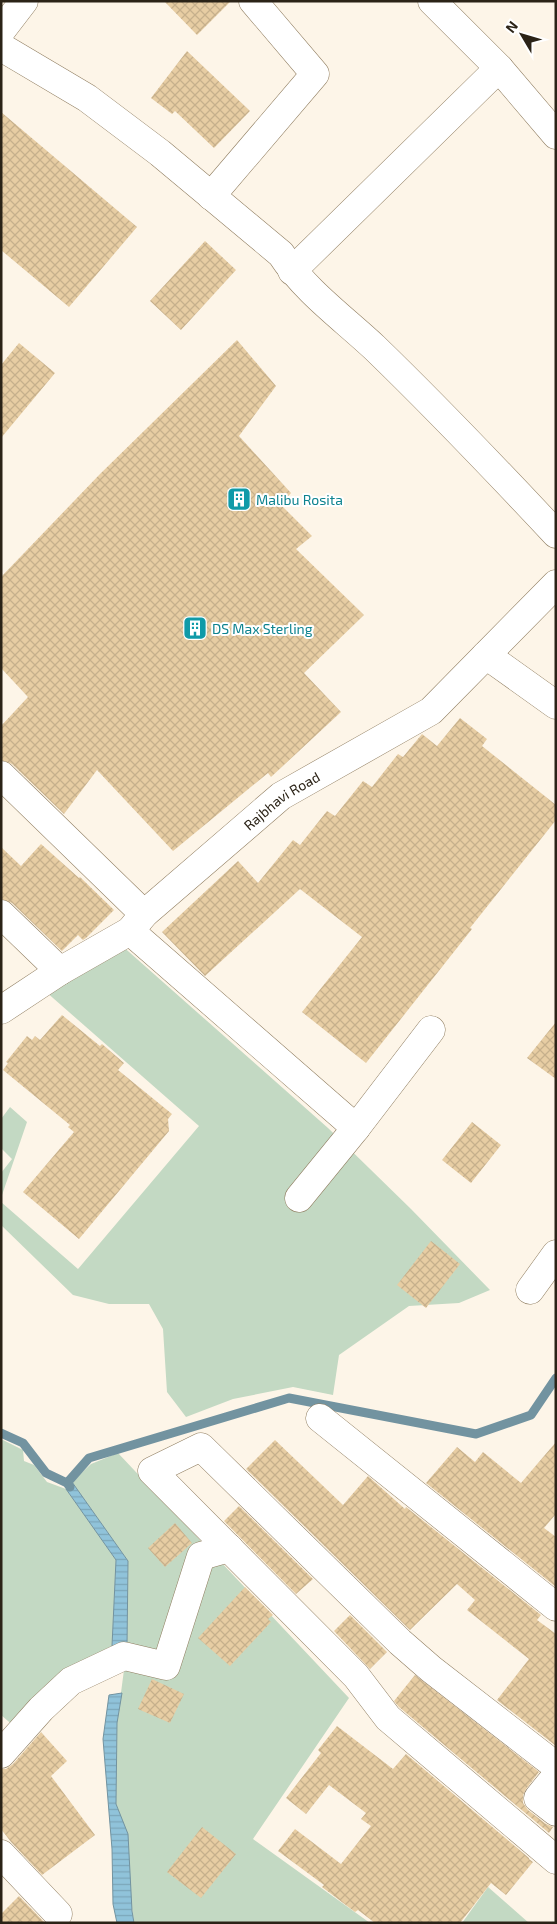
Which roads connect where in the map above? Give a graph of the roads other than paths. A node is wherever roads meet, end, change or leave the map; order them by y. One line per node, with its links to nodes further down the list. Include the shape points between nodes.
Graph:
1 (24, 1): 4 (street)
2 (253, 1): 8 (street, via 316,74)
3 (432, 1): 6 (street)
4 (1, 31)
5 (1, 47): 8 (street, via 87,98)
6 (499, 68): 7 (street); 9 (street)
7 (556, 135)
8 (211, 196): 9 (street, via 281,254)
9 (292, 271): 10 (street, via 396,369)
10 (556, 534)
11 (556, 584): 12 (street, Rajbhavi Road)
12 (486, 655): 13 (street); 16 (street, Rajbhavi Road, via 431,711 281,796)
13 (556, 705)
14 (1, 776): 16 (street)
15 (1, 914): 17 (street)
16 (137, 922): 17 (street, Rajbhavi Road); 20 (street)
17 (60, 971): 18 (street, Rajbhavi Road)
18 (1, 1010)
19 (431, 1030): 20 (street)
20 (356, 1128): 21 (street)
21 (299, 1198)
22 (556, 1254): 23 (street)
23 (530, 1290)
24 (320, 1418): 26 (street)
25 (229, 1548): 27 (street, via 201,1556 166,1666 124,1656 70,1681); 28 (street, via 152,1471 201,1447 400,1642); 32 (street, via 356,1676 388,1718)
26 (556, 1607)
27 (1, 1754)
28 (556, 1766)
29 (556, 1776): 30 (street, via 538,1798)
30 (556, 1812)
31 (1, 1854): 33 (street)
32 (556, 1860)
33 (58, 1914)

